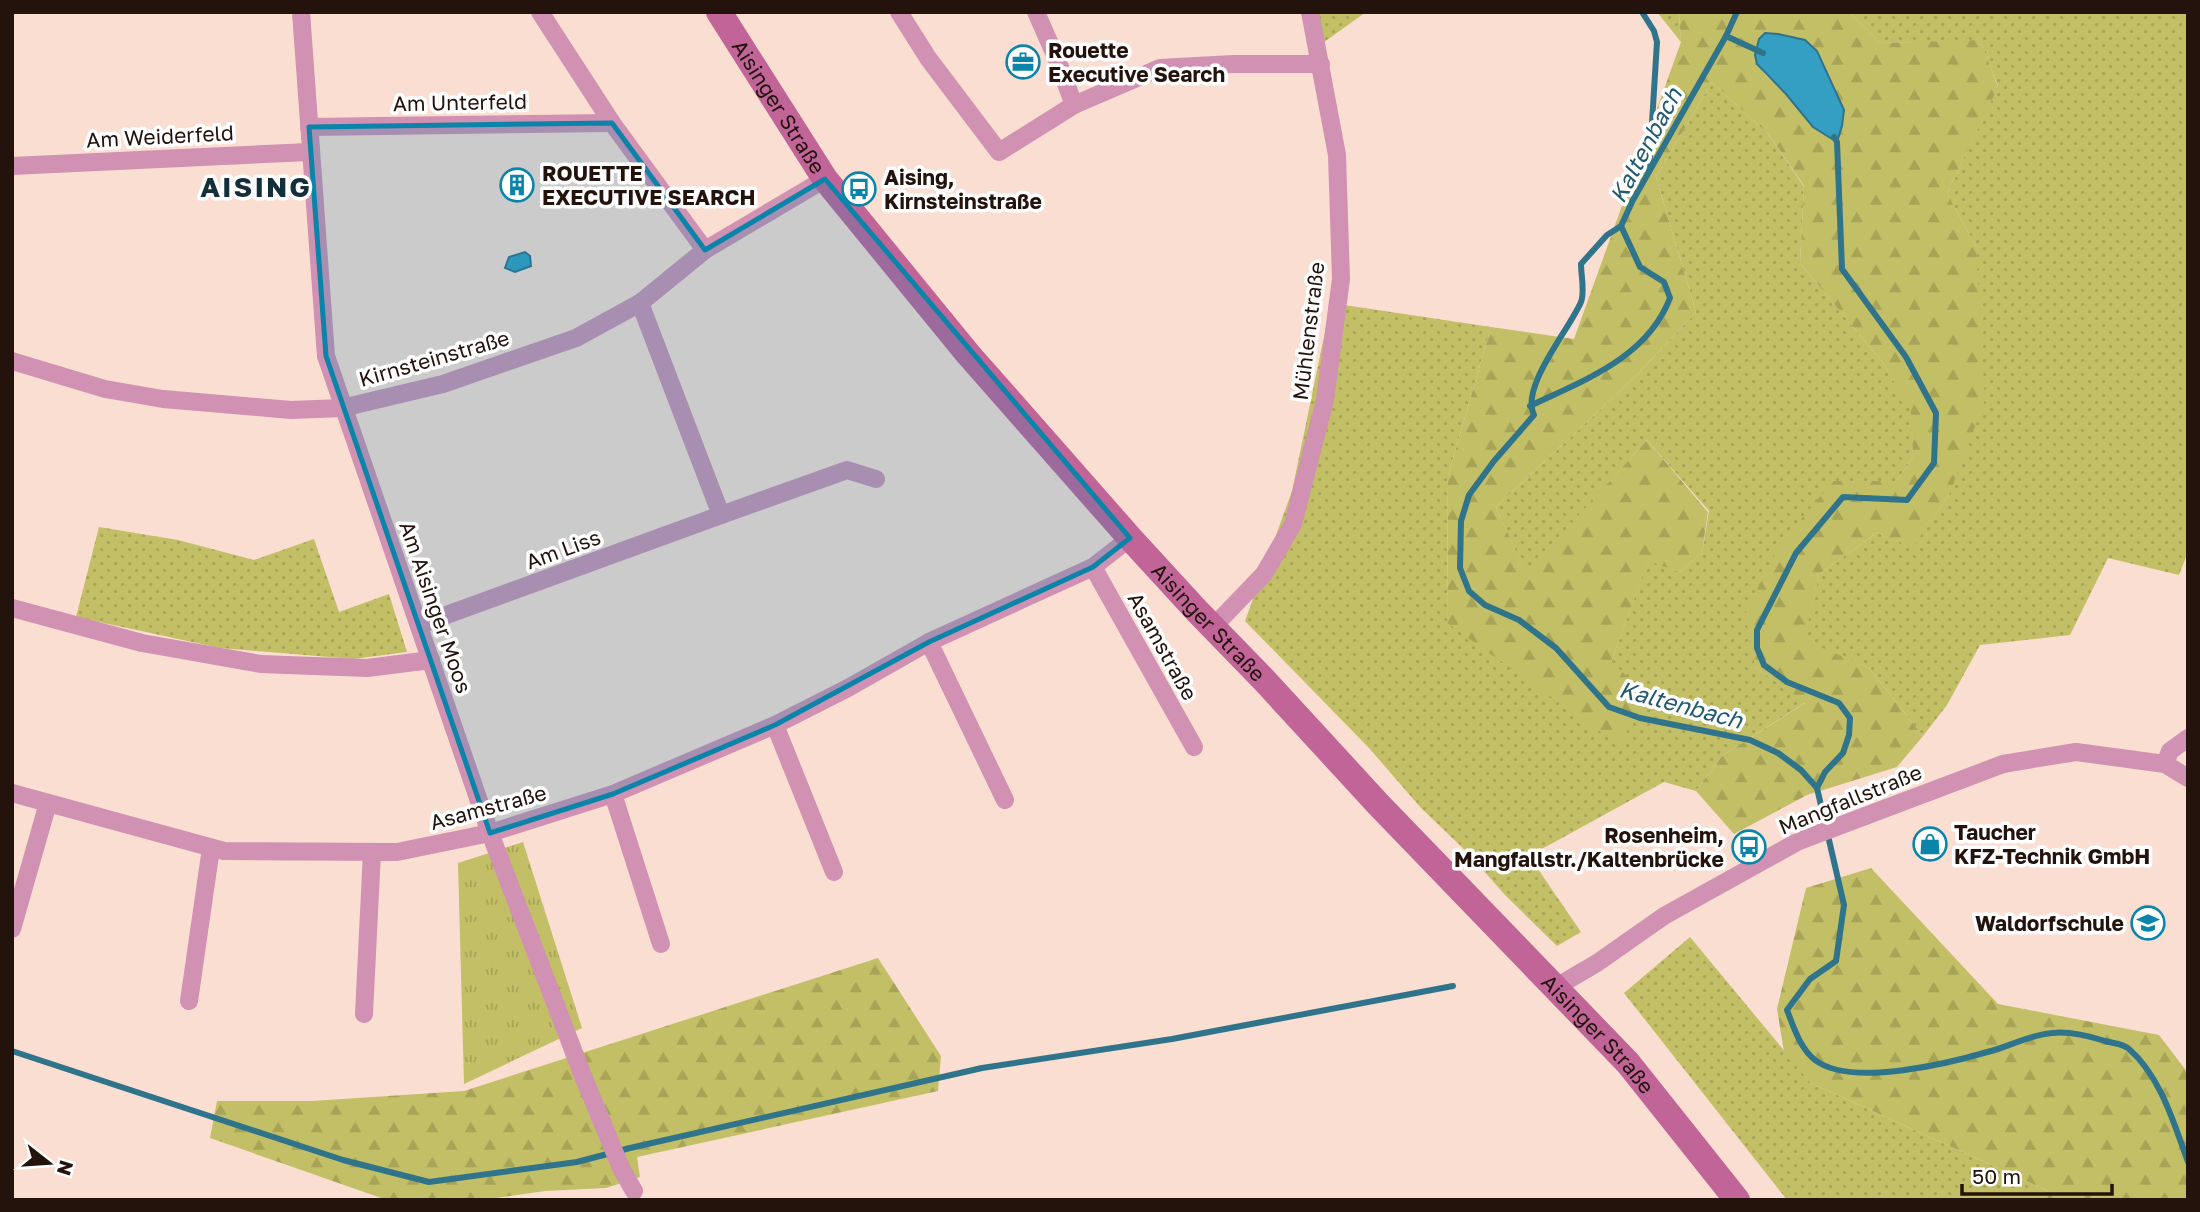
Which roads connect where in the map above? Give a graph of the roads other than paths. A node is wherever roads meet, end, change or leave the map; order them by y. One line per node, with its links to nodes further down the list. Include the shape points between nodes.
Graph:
1 (301, 12): 10 (street, Am Aisinger Moos)
2 (540, 12): 9 (street)
3 (719, 12): 13 (main road, Aisinger Straße)
4 (900, 12): 8 (street, via 928,58 999,152)
5 (1036, 12): 8 (street)
6 (1310, 12): 7 (street, Mühlenstraße)
7 (1321, 64): 8 (street, via 1160,68); 24 (street, Mühlenstraße, via 1337,155 1341,279 1325,400 1293,524 1264,574)
8 (1074, 105)
9 (612, 123): 10 (street, Am Unterfeld); 14 (street)
10 (309, 127): 11 (street, Am Aisinger Moos)
11 (309, 152): 12 (street, Am Weiderfeld); 17 (street, Am Aisinger Moos, via 326,356)
12 (12, 166)
13 (825, 179): 14 (street, Kirnsteinstraße); 20 (main road, Aisinger Straße, via 968,354)
14 (705, 250): 15 (street, Kirnsteinstraße)
15 (640, 303): 17 (street, Kirnsteinstraße, via 576,338 443,384); 19 (street)
16 (12, 361): 17 (street, Kirnsteinstraße, via 105,389 163,399 291,410)
17 (342, 408): 23 (street, Am Aisinger Moos)
18 (876, 479): 19 (street, Am Liss, via 847,470)
19 (721, 515): 23 (street, Am Liss)
20 (1130, 538): 21 (street, Asamstraße); 24 (main road, Aisinger Straße)
21 (1093, 566): 25 (street, Asamstraße); 29 (street, Asamstraße)
22 (12, 608): 26 (street, via 142,643 261,664 367,668)
23 (419, 625): 26 (street, Am Aisinger Moos)
24 (1214, 626): 42 (main road, Aisinger Straße)
25 (929, 642): 27 (street, Asamstraße); 34 (street)
26 (431, 660): 36 (street, Am Aisinger Moos)
27 (775, 725): 33 (street, Asamstraße); 39 (street)
28 (2188, 738): 30 (street, via 2170,751)
29 (1194, 747)
30 (2165, 764): 31 (street, Mangfallstraße); 42 (street, Mangfallstraße, via 2076,752 2003,764 1799,841 1664,916)
31 (2188, 778)
32 (12, 793): 35 (street, Asamstraße)
33 (613, 794): 36 (street, Asamstraße); 41 (street)
34 (1005, 800)
35 (48, 803): 37 (street, Asamstraße); 40 (street)
36 (490, 833): 38 (street, Asamstraße, via 397,852); 45 (street, Am Aisinger Moos, via 583,1076)
37 (211, 848): 38 (street, Asamstraße); 43 (street)
38 (372, 852): 44 (street)
39 (834, 873)
40 (12, 929)
41 (661, 944)
42 (1556, 987): 46 (main road, Aisinger Straße, via 1628,1063)
43 (189, 1001)
44 (364, 1014)
45 (634, 1191)
46 (1737, 1200)

